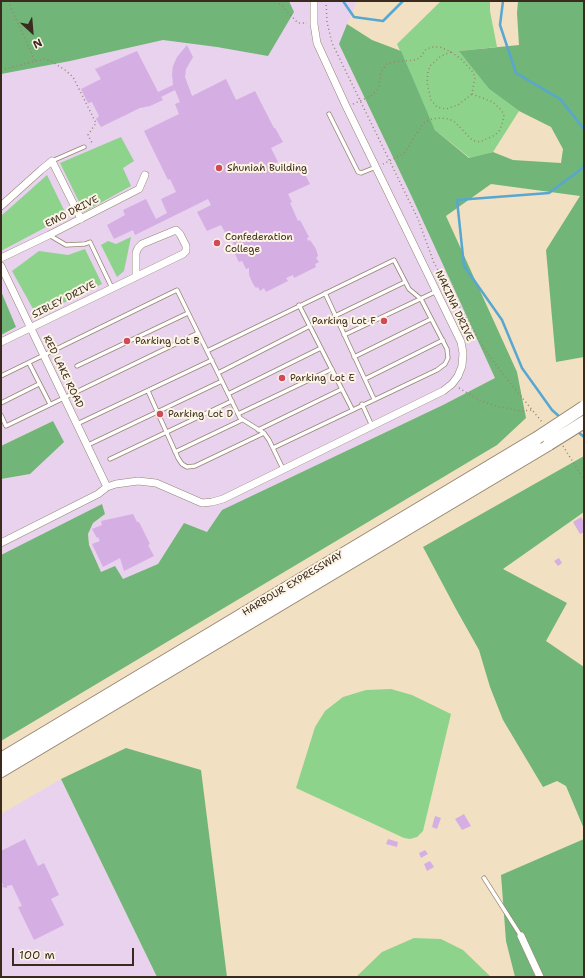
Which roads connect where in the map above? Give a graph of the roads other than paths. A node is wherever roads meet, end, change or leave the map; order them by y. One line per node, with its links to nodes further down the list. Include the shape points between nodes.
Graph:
1 (314, 1): 5 (street, NAKINA DRIVE, via 317,43)
2 (329, 114): 5 (lane, via 358,172)
3 (84, 146): 4 (lane)
4 (52, 161): 7 (street); 8 (street)
5 (376, 167): 15 (street, NAKINA DRIVE)
6 (145, 175): 8 (street, EMO DRIVE, via 140,189)
7 (1, 206)
8 (81, 219): 9 (street, EMO DRIVE)
9 (50, 235): 10 (street, EMO DRIVE); 14 (lane, via 66,245 90,242)
10 (1, 258)
11 (1, 266): 23 (street, RED LAKE ROAD)
12 (136, 276): 12 (street, SIBLEY DRIVE, via 186,251 186,246 176,230 138,248); 14 (street, SIBLEY DRIVE)
13 (405, 282): 16 (lane, via 394,260); 17 (lane); 20 (lane)
14 (112, 288): 23 (street, SIBLEY DRIVE)
15 (437, 291): 17 (lane); 58 (street, NAKINA DRIVE, via 459,337 463,353 458,376 443,391)
16 (324, 294): 18 (lane); 20 (lane)
17 (421, 299): 21 (lane); 25 (lane)
18 (299, 306): 22 (lane); 29 (lane)
19 (188, 313): 24 (lane); 30 (lane, via 177,290); 34 (lane)
20 (335, 316): 25 (lane)
21 (431, 319): 26 (lane); 31 (lane)
22 (310, 326): 28 (lane); 36 (lane)
23 (30, 328): 27 (street, SIBLEY DRIVE); 30 (street, RED LAKE ROAD)
24 (198, 333): 29 (lane); 44 (lane)
25 (344, 335): 31 (lane)
26 (442, 340): 38 (lane); 45 (lane, via 448,354 447,361 442,367)
27 (1, 342)
28 (321, 348): 35 (lane); 43 (lane)
29 (207, 350): 32 (lane)
30 (44, 356): 33 (lane); 44 (street, RED LAKE ROAD)
31 (354, 357): 38 (lane)
32 (212, 360): 36 (lane); 42 (lane)
33 (29, 363): 37 (lane); 40 (lane)
34 (77, 366)
35 (332, 369): 41 (lane); 53 (lane)
36 (218, 373): 39 (lane)
37 (1, 376)
38 (365, 379): 45 (lane)
39 (222, 382): 43 (lane); 52 (lane)
40 (39, 384): 47 (lane); 48 (lane)
41 (342, 389): 51 (lane); 59 (lane)
42 (148, 391): 52 (lane); 57 (lane)
43 (228, 394): 46 (lane)
44 (64, 397): 48 (lane); 57 (street, RED LAKE ROAD)
45 (374, 399): 49 (lane)
46 (232, 401): 53 (lane); 60 (lane)
47 (1, 403)
48 (50, 404): 54 (lane, via 6,426)
49 (362, 404): 51 (lane); 58 (lane)
50 (584, 407): 69 (main road, HARBOUR EXPRESSWAY, bridge, via 537,438)
51 (352, 409): 63 (lane)
52 (158, 412): 60 (lane); 62 (lane)
53 (238, 414): 55 (lane)
54 (1, 415)
55 (242, 420): 59 (lane); 64 (lane)
56 (584, 422): 70 (main road, HARBOUR EXPRESSWAY, bridge)
57 (77, 424): 62 (street, RED LAKE ROAD)
58 (372, 426): 66 (street, NAKINA DRIVE)
59 (258, 430): 61 (lane)
60 (167, 432): 64 (lane); 65 (lane)
61 (264, 433): 63 (lane); 64 (lane, via 192,467 182,464)
62 (88, 445): 67 (street, RED LAKE ROAD)
63 (273, 448): 66 (lane)
64 (175, 452)
65 (110, 459)
66 (283, 469): 67 (street, NAKINA DRIVE, via 212,502 202,503 156,483 138,481)
67 (107, 487): 68 (street)
68 (1, 543)
69 (1, 759)
70 (1, 771)
71 (484, 878): 72 (lane)
72 (521, 936): 73 (street)
73 (540, 977)

